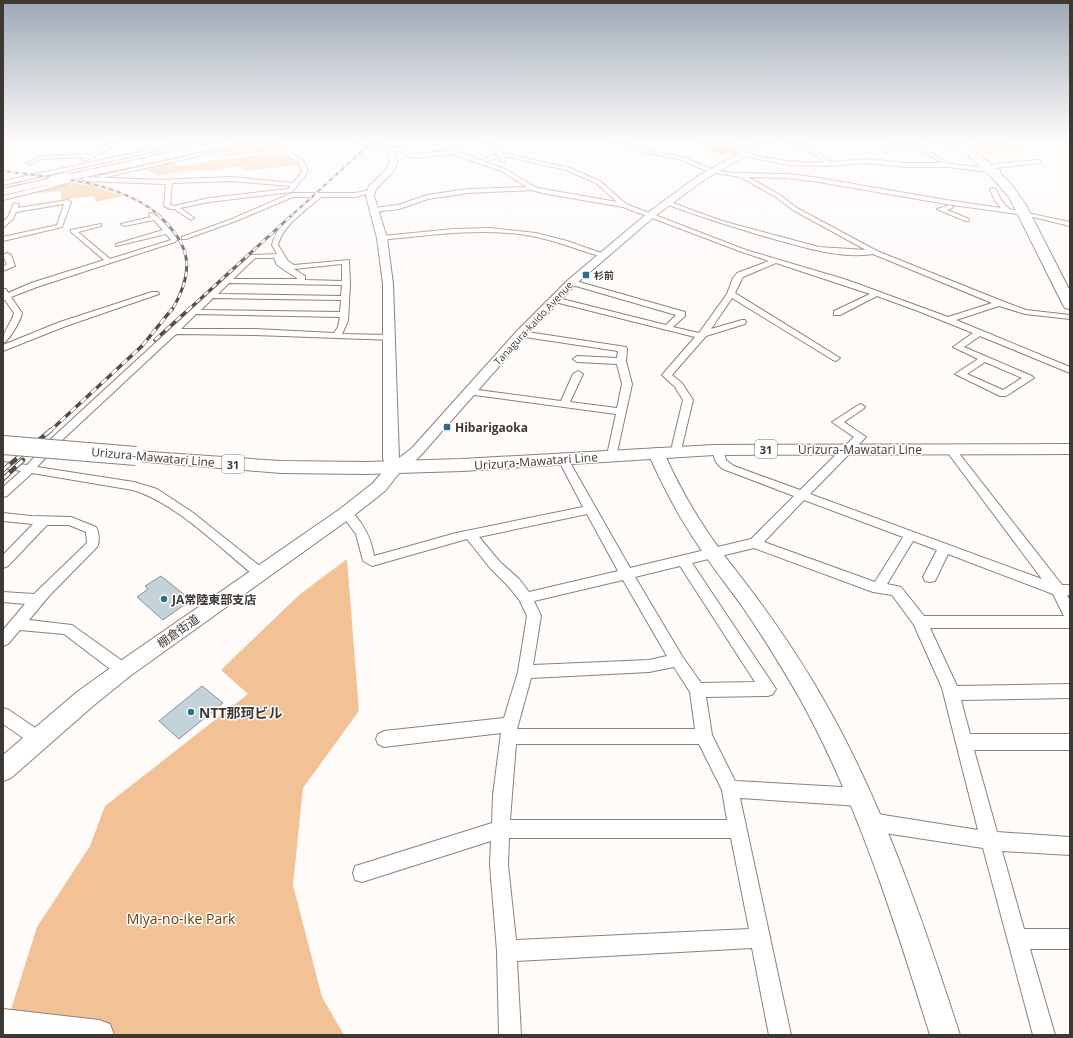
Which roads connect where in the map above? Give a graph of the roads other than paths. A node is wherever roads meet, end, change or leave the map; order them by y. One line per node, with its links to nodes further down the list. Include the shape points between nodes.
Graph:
1 (24, 190): 14 (street)
2 (168, 190): 23 (street, via 167,206)
3 (288, 190): 19 (street)
4 (292, 190): 36 (street, via 234,220)
5 (294, 190): 17 (street)
6 (517, 190): 24 (street, via 501,193 468,191 438,195 398,207)
7 (540, 190): 22 (street)
8 (608, 190): 22 (street)
9 (685, 190): 20 (street, Tanagura-kaido Avenue)
10 (768, 190): 40 (street, via 795,209)
11 (880, 190): 21 (street)
12 (994, 190): 25 (street, via 998,201)
13 (1011, 190): 28 (highway)
14 (20, 192): 18 (street); 26 (street)
15 (370, 192): 17 (street, via 355,195); 24 (street)
16 (208, 193): 19 (street)
17 (320, 195): 50 (street, via 276,236 275,245 285,262 293,267 346,262)
18 (3, 198)
19 (209, 200): 23 (street)
20 (668, 203): 27 (street, Tanagura-kaido Avenue); 40 (street, via 720,222 819,249)
21 (958, 204): 25 (street); 30 (street, via 940,209)
22 (624, 205): 27 (street)
23 (172, 208): 29 (street)
24 (374, 210): 37 (street)
25 (1008, 210): 28 (street)
26 (13, 211): 34 (street, via 11,218); 38 (street, via 68,202 60,226)
27 (652, 214): 42 (street, Tanagura-kaido Avenue); 44 (street)
28 (1029, 214): 32 (street); 51 (highway); 61 (highway)
29 (191, 218)
30 (967, 220)
31 (124, 224): 35 (street, via 155,216)
32 (1070, 224)
33 (99, 225): 43 (street, via 72,231)
34 (3, 226)
35 (168, 231): 39 (street); 43 (street, via 175,239 173,241)
36 (184, 238)
37 (382, 238): 42 (street, via 465,230 503,230 528,233); 75 (street, via 388,284)
38 (3, 239)
39 (118, 245)
40 (874, 252): 60 (street)
41 (7, 255): 45 (street, via 11,266)
42 (603, 255): 49 (street, Tanagura-kaido Avenue)
43 (109, 261): 55 (street)
44 (776, 261): 53 (street, via 740,275); 54 (street)
45 (3, 269)
46 (228, 281): 47 (street); 48 (street, via 253,256 277,256 280,263 302,278); 56 (street)
47 (290, 282): 48 (street); 57 (street)
48 (300, 282): 50 (street)
49 (572, 282): 59 (street, Tanagura-kaido Avenue); 69 (street, via 682,314)
50 (346, 283): 58 (street)
51 (1070, 290)
52 (155, 294): 77 (street, via 63,324)
53 (731, 294): 73 (street); 78 (street)
54 (875, 294): 63 (street); 66 (street)
55 (4, 295): 76 (street, via 18,313)
56 (211, 296): 57 (street); 62 (street)
57 (279, 297): 58 (street); 68 (street)
58 (345, 298): 64 (street)
59 (554, 299): 69 (street); 72 (street, Tanagura-kaido Avenue)
60 (999, 303): 65 (street, via 1025,312); 66 (street)
61 (1070, 305)
62 (194, 312): 68 (street); 70 (street)
63 (837, 313)
64 (344, 315): 68 (street); 74 (street, via 342,327)
65 (1070, 317)
66 (948, 320): 71 (street)
67 (742, 322): 73 (street)
68 (261, 323): 70 (street); 74 (street)
69 (667, 328): 73 (street)
70 (174, 331): 88 (street)
71 (980, 333): 80 (street, via 957,347); 82 (street)
72 (521, 334): 81 (street, via 622,349); 84 (street, Tanagura-kaido Avenue)
73 (702, 335): 94 (street, via 667,375 679,385 688,400 677,446)
74 (336, 336): 75 (street)
75 (390, 338): 100 (street, via 391,458)
76 (3, 340)
77 (3, 348)
78 (836, 358)
79 (577, 359): 81 (street)
80 (984, 359): 80 (street, via 1004,367 1029,378 1003,394 960,374)
81 (621, 361): 87 (street, via 626,384)
82 (1070, 370)
83 (578, 374): 85 (street)
84 (470, 392): 85 (street); 100 (street, Tanagura-kaido Avenue, via 414,454)
85 (564, 405): 87 (street)
86 (860, 407): 90 (street, via 837,422 861,437)
87 (621, 412): 95 (street)
88 (56, 440): 97 (street); 99 (main road, via 273,458)
89 (3, 445): 99 (main road, Urizura-Mawatari Line / 31, bridge)
90 (847, 449): 91 (main road, Urizura-Mawatari Line / 31); 93 (main road, Urizura-Mawatari Line / 31); 102 (street)
91 (950, 449): 92 (main road, Urizura-Mawatari Line / 31); 118 (street)
92 (1070, 449)
93 (719, 450): 94 (main road, Urizura-Mawatari Line / 31); 102 (street, via 718,456 723,465)
94 (667, 452): 95 (main road, Urizura-Mawatari Line / 31); 111 (street, via 683,508)
95 (612, 456): 96 (main road, Urizura-Mawatari Line / 31)
96 (563, 459): 100 (main road, Urizura-Mawatari Line / 31); 103 (street)
97 (35, 463): 98 (street); 99 (main road, via 261,474); 101 (street); 115 (street, via 153,492 188,515)
98 (3, 465)
99 (281, 466): 100 (main road, Urizura-Mawatari Line / 31)
100 (394, 468): 104 (street, 棚倉街道, via 379,487)
101 (3, 493)
102 (801, 495): 108 (street); 109 (street)
103 (591, 509): 107 (street); 114 (street)
104 (346, 513): 107 (street, via 366,540 368,558 372,561); 115 (street, 棚倉街道)
105 (3, 517): 106 (street)
106 (44, 520): 113 (street); 121 (street, via 72,521 92,530 93,544)
107 (470, 534): 120 (street)
108 (910, 536): 110 (street); 117 (street)
109 (755, 543): 111 (street); 117 (street)
110 (944, 549): 116 (street); 118 (street)
111 (712, 552): 112 (street); 142 (street, via 757,613 810,696)
112 (683, 560): 114 (street); 130 (street, via 768,689)
113 (3, 563)
114 (626, 573): 120 (street); 127 (street)
115 (261, 574): 128 (street, 棚倉街道)
116 (930, 576)
117 (878, 588): 123 (street, via 896,591)
118 (1064, 590): 122 (street)
119 (3, 597): 121 (street)
120 (526, 598): 129 (street, via 534,616)
121 (37, 600): 125 (street)
122 (1070, 615)
123 (920, 622): 124 (street); 132 (street)
124 (1070, 622)
125 (17, 624): 126 (street); 128 (street, via 67,629)
126 (3, 640)
127 (677, 660): 129 (street, via 649,666); 130 (street)
128 (123, 670): 136 (street, 棚倉街道)
129 (525, 672): 134 (street)
130 (697, 690): 135 (street)
131 (1070, 691): 132 (street)
132 (952, 693): 138 (street)
133 (3, 716): 136 (street)
134 (510, 731): 135 (street); 137 (street); 144 (street, via 502,795)
135 (704, 736): 141 (street)
136 (38, 739): 140 (street, 棚倉街道)
137 (384, 739)
138 (965, 742): 139 (street); 146 (street)
139 (1070, 742)
140 (3, 770)
141 (730, 789): 142 (street); 145 (street)
142 (860, 797): 143 (street)
143 (871, 822): 146 (street); 157 (street, via 892,876)
144 (501, 829): 145 (street); 148 (street); 152 (street, via 499,865)
145 (738, 829): 149 (street)
146 (990, 841): 147 (street, via 1036,846); 150 (street)
147 (1070, 846)
148 (362, 873)
149 (760, 938): 152 (street); 156 (street)
150 (1017, 939): 151 (street); 158 (street)
151 (1070, 939)
152 (507, 951): 155 (street)
153 (3, 1024): 154 (street)
154 (99, 1035)
155 (510, 1035)
156 (780, 1035)
157 (945, 1035)
158 (1044, 1035)

